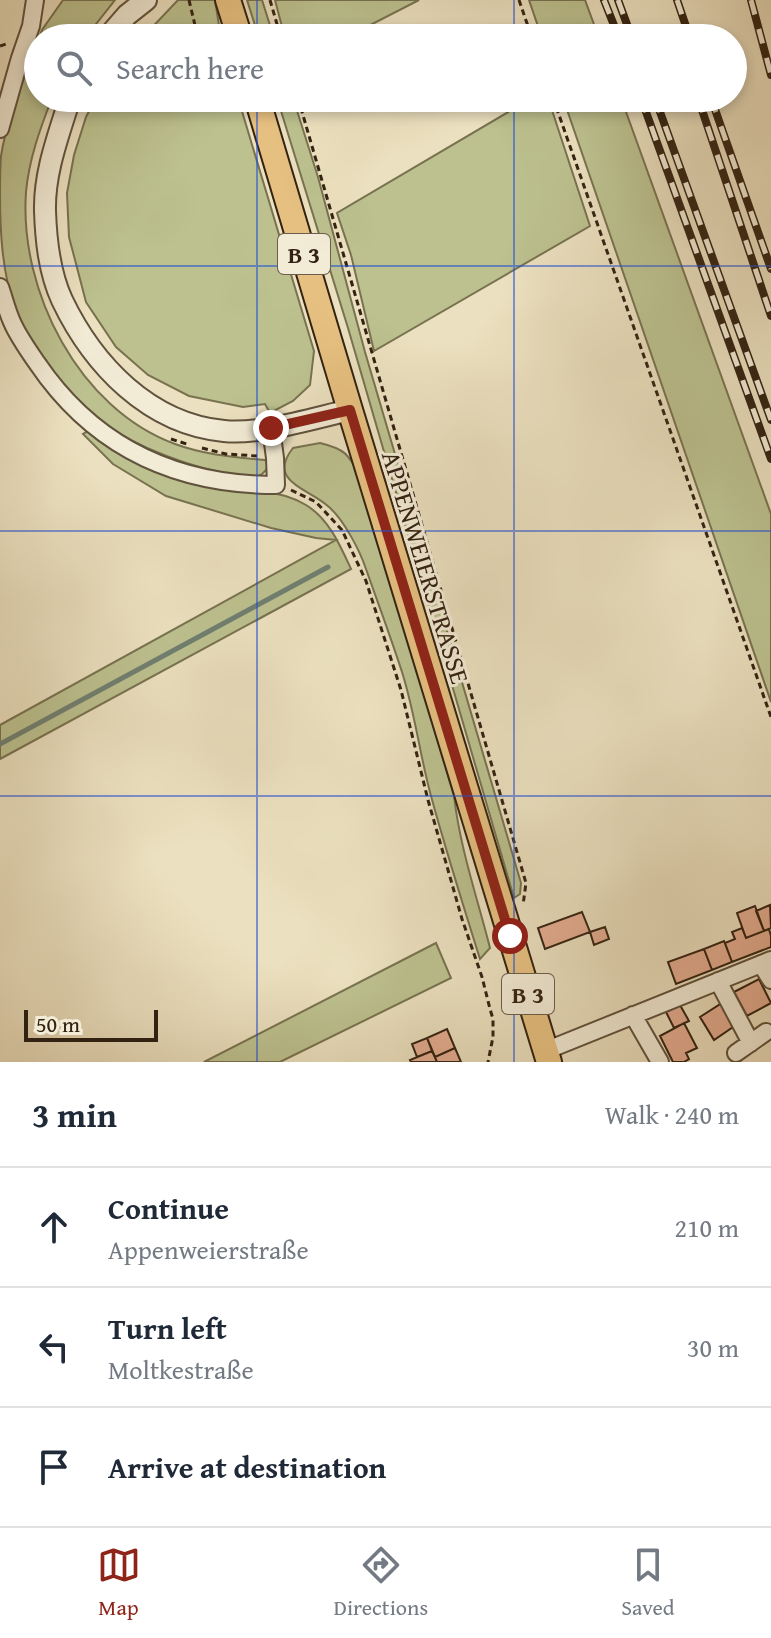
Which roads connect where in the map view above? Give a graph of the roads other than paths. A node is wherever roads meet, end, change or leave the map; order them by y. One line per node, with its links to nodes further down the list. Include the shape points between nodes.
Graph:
1 (35, 0): 4 (street)
2 (146, 0): 5 (street)
3 (228, 0): 6 (main road)
4 (31, 24)
5 (119, 24)
6 (236, 24)
7 (24, 46): 10 (street)
8 (66, 112): 13 (street, via 51,159 45,207 48,256 61,298 86,340 112,376 148,405 190,426 227,432)
9 (261, 112): 12 (main road, APPENWEIERSTRASSE / B 3)
10 (0, 129)
11 (0, 287): 13 (street, via 11,321 44,374 100,433 135,453 192,476 276,485)
12 (350, 410): 13 (street); 21 (main road, APPENWEIERSTRASSE / B 3)
13 (271, 428)
14 (766, 962): 15 (street); 16 (street)
15 (771, 980)
16 (718, 981): 17 (street); 19 (street)
17 (633, 1015): 21 (street); 22 (street)
18 (766, 1032): 19 (street)
19 (751, 1043): 20 (street)
20 (736, 1053)
21 (542, 1058)
22 (660, 1062)

